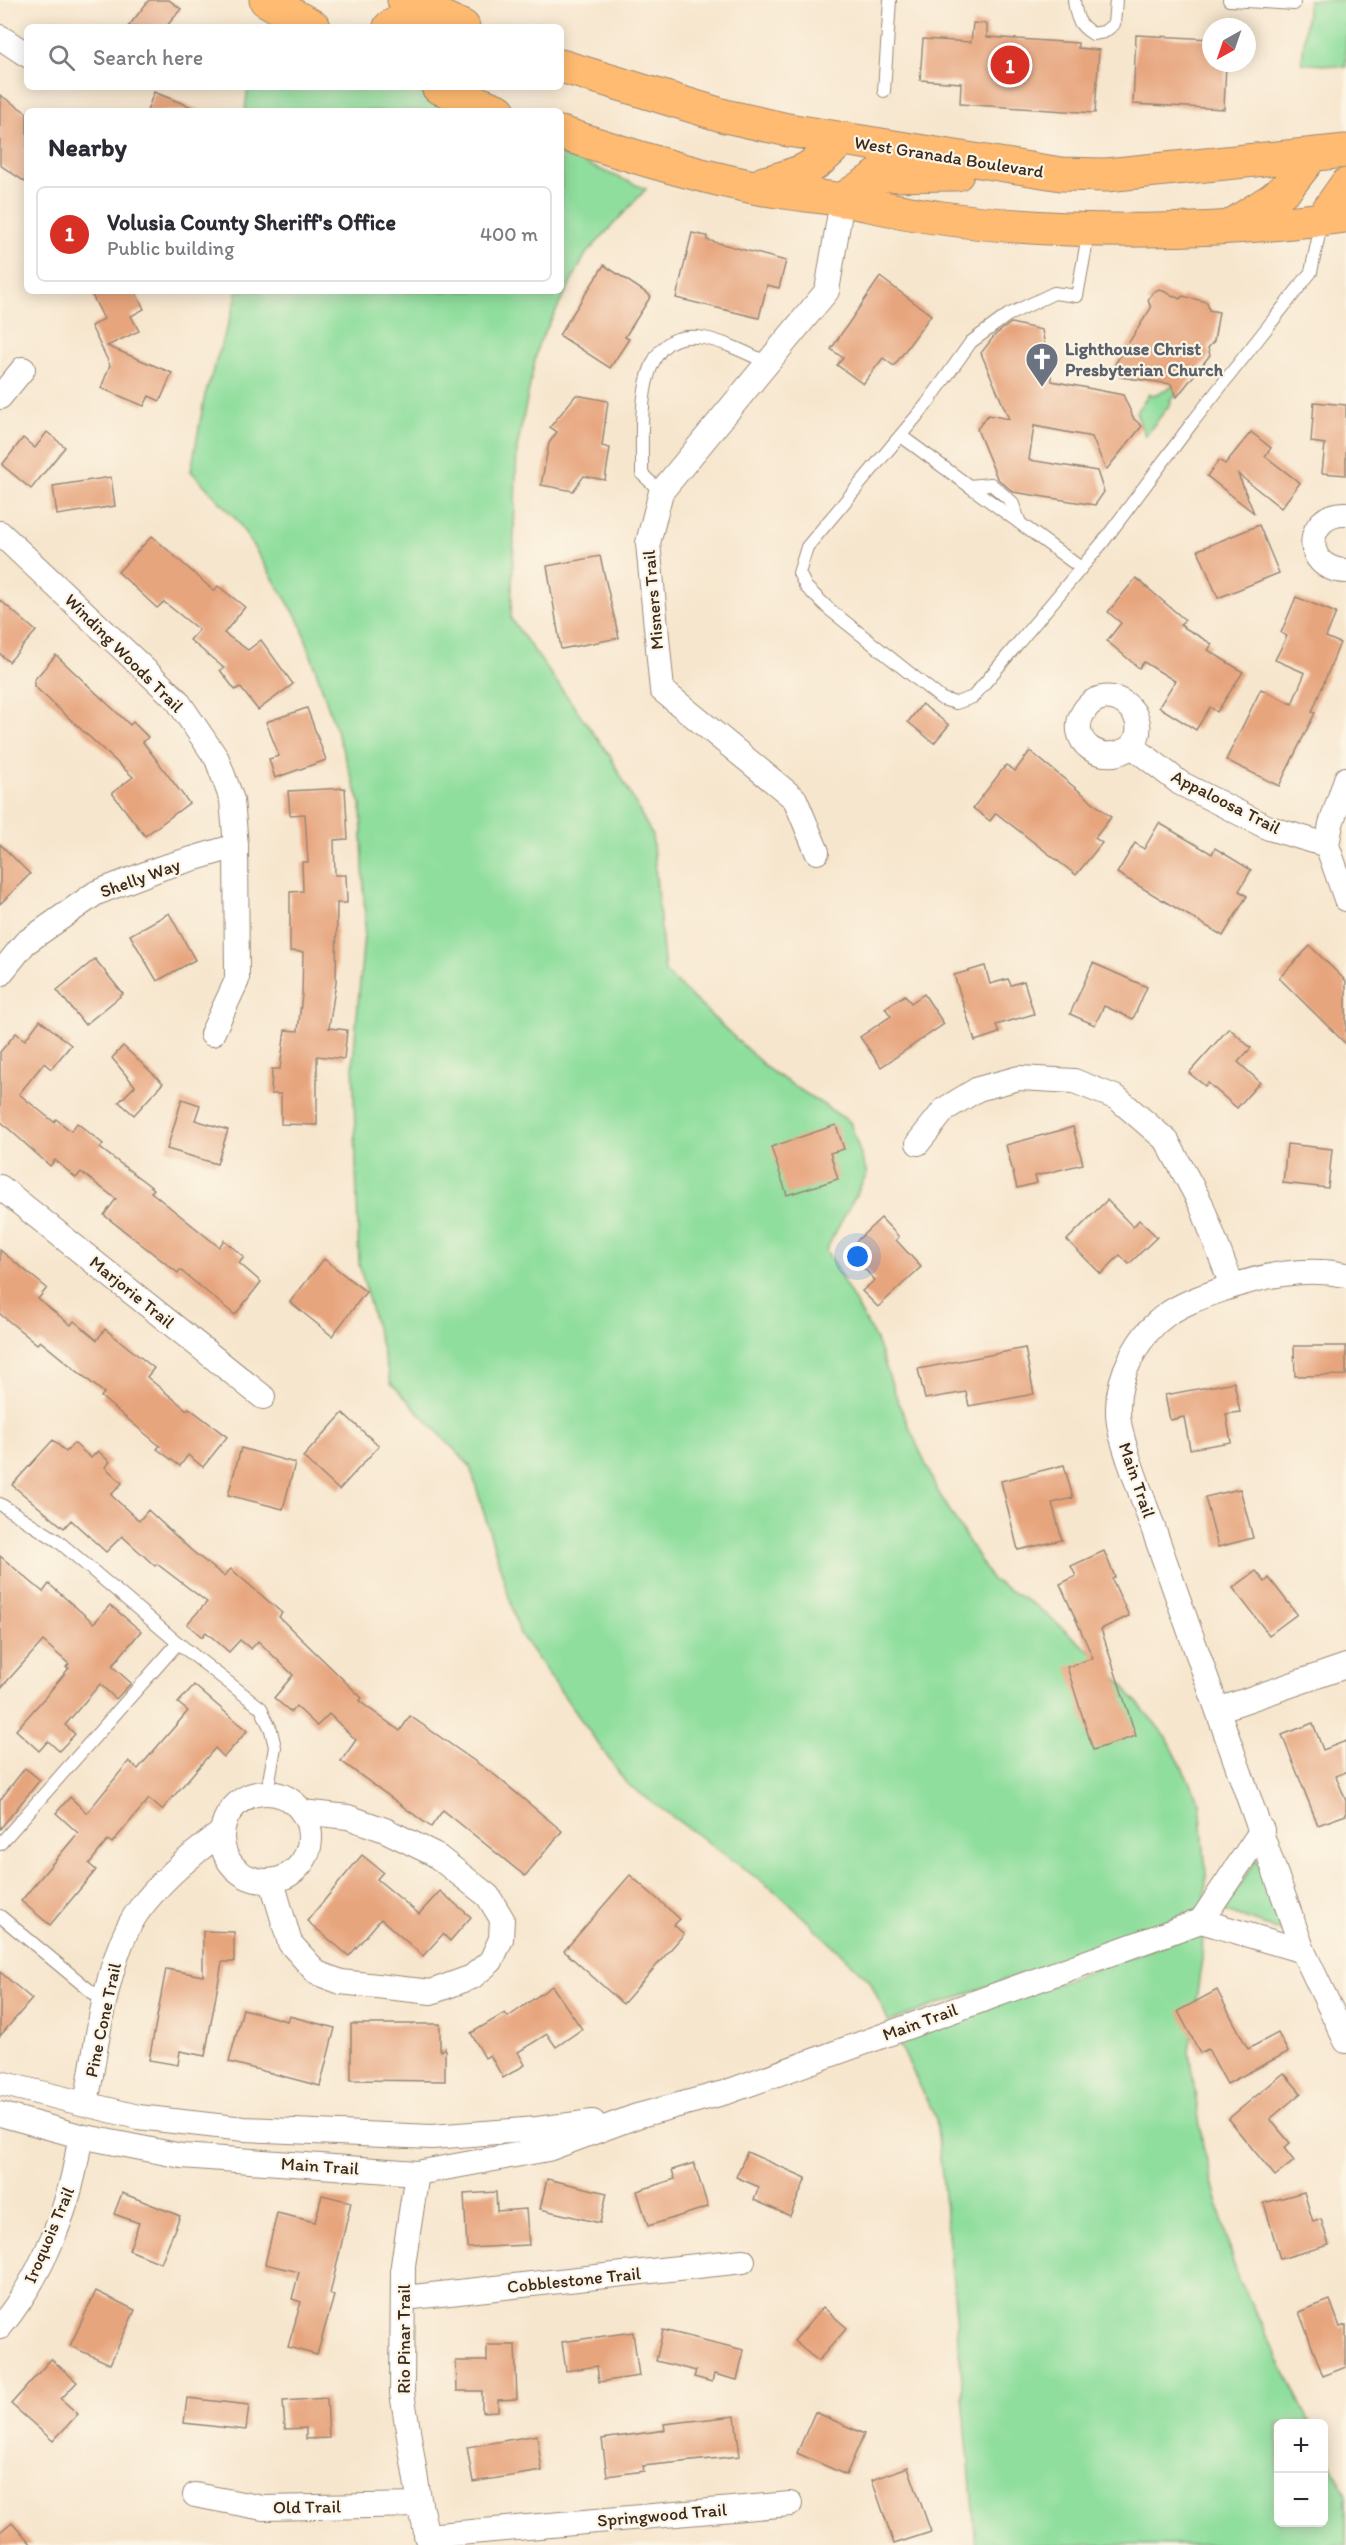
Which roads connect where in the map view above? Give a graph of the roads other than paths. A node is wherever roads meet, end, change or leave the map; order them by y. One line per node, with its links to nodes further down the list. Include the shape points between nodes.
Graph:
1 (266, 0): 8 (main road)
2 (890, 0): 15 (lane)
3 (1074, 0): 4 (lane, via 1081,27 1093,34 1114,24)
4 (1116, 0)
5 (1229, 0): 7 (lane)
6 (423, 3): 9 (main road); 10 (main road)
7 (1294, 4)
8 (309, 24)
9 (394, 24)
10 (458, 24)
11 (0, 37): 12 (street)
12 (24, 53)
13 (564, 67): 18 (main road, West Granada Boulevard, via 725,116)
14 (446, 90): 16 (main road)
15 (884, 91)
16 (491, 108)
17 (564, 134): 23 (main road)
18 (840, 140): 21 (main road, West Granada Boulevard); 23 (main road, via 804,173)
19 (1346, 152): 20 (main road, West Granada Boulevard)
20 (1312, 155): 21 (main road, West Granada Boulevard, via 1106,175); 26 (main road, via 1273,199)
21 (1061, 174): 24 (main road, via 879,175)
22 (1346, 186): 25 (main road)
23 (751, 187): 24 (main road)
24 (842, 200): 27 (main road, via 942,218); 28 (street, Misners Trail, via 827,291)
25 (1334, 217): 26 (main road); 35 (lane, via 1311,272)
26 (1230, 226): 27 (main road)
27 (1089, 229): 31 (lane, via 1077,296 1054,293 1008,315 971,342)
28 (768, 363): 32 (street, Misners Trail); 32 (lane, via 703,337 678,338 662,349 652,364 643,394 642,463 642,474)
29 (23, 369): 30 (street)
30 (0, 397)
31 (901, 436): 35 (lane); 35 (lane, via 807,547 800,573 806,587 829,609 915,680 942,699 956,703 973,697)
32 (661, 492): 41 (street, Misners Trail, via 648,543 662,690 795,799)
33 (1346, 514): 36 (street, via 1329,517 1322,523 1313,547 1321,563)
34 (0, 533): 40 (street, Winding Woods Trail, via 177,700 217,759 232,800)
35 (1081, 568)
36 (1346, 571)
37 (1131, 746): 39 (street, Appaloosa Trail, via 1180,783 1269,828)
38 (1346, 779): 39 (street)
39 (1327, 844): 42 (street)
40 (236, 846): 43 (street, Shelly Way, via 161,868 96,893 25,944); 44 (street, Winding Woods Trail, via 237,980)
41 (817, 852)
42 (1346, 899)
43 (0, 974)
44 (212, 1034)
45 (918, 1143): 48 (street, via 945,1109 978,1089 1019,1078 1074,1081 1117,1098 1167,1142 1202,1204)
46 (0, 1187): 49 (street, Marjorie Trail)
47 (1346, 1275): 48 (street, Main Trail, via 1278,1274)
48 (1232, 1286): 53 (street, Main Trail, via 1182,1306 1151,1328 1137,1346 1126,1373 1118,1411 1129,1460)
49 (264, 1397)
50 (0, 1504): 51 (lane, via 58,1541)
51 (178, 1643): 54 (lane, via 261,1708 275,1747); 58 (lane)
52 (1346, 1666): 53 (street)
53 (1218, 1710): 56 (street, Main Trail)
54 (267, 1792): 55 (street, via 294,1803); 57 (street, via 239,1801 229,1812)
55 (302, 1812): 59 (street, via 310,1828 306,1857 286,1878); 59 (street, via 348,1817 434,1854 488,1896 502,1919 501,1939 491,1961 472,1977 430,1992 341,1982 317,1973 290,1944)
56 (1262, 1830): 61 (street); 62 (street, Main Trail)
57 (222, 1832): 59 (street, via 221,1840 232,1867 257,1881); 63 (street, Pine Cone Trail, via 173,1873 138,1912 119,1950)
58 (0, 1844)
59 (272, 1882)
60 (0, 1916): 63 (lane)
61 (1201, 1922): 62 (street); 70 (street, Main Trail, via 727,2091)
62 (1303, 1951): 64 (street, Main Trail)
63 (105, 1999): 67 (street, Pine Cone Trail)
64 (1346, 2041)
65 (0, 2083): 66 (street, Main Trail)
66 (57, 2097): 67 (street, Main Trail); 71 (street)
67 (86, 2104): 68 (street, Main Trail)
68 (118, 2112): 72 (street, Main Trail, via 244,2129); 75 (street)
69 (0, 2114): 71 (street, Main Trail)
70 (637, 2116): 73 (street, Main Trail); 76 (street, Main Trail, via 548,2149)
71 (50, 2128): 74 (street, Main Trail)
72 (384, 2135): 73 (street, Main Trail); 77 (street)
73 (458, 2135): 76 (street)
74 (80, 2136): 75 (street, Main Trail); 81 (street, Iroquois Trail, via 76,2167 63,2210 33,2276)
75 (110, 2142): 77 (street, Main Trail, via 182,2156)
76 (461, 2164): 78 (street, Main Trail)
77 (381, 2171): 78 (street, Main Trail)
78 (417, 2173): 80 (street, Rio Pinar Trail, via 403,2265)
79 (743, 2261): 80 (street, Cobblestone Trail)
80 (404, 2298): 84 (street, Rio Pinar Trail, via 402,2393)
81 (0, 2326)
82 (195, 2494): 84 (street, Old Trail, via 262,2508)
83 (790, 2504): 85 (street, Springwood Trail)
84 (420, 2505): 85 (street, Rio Pinar Trail)
85 (428, 2540)

